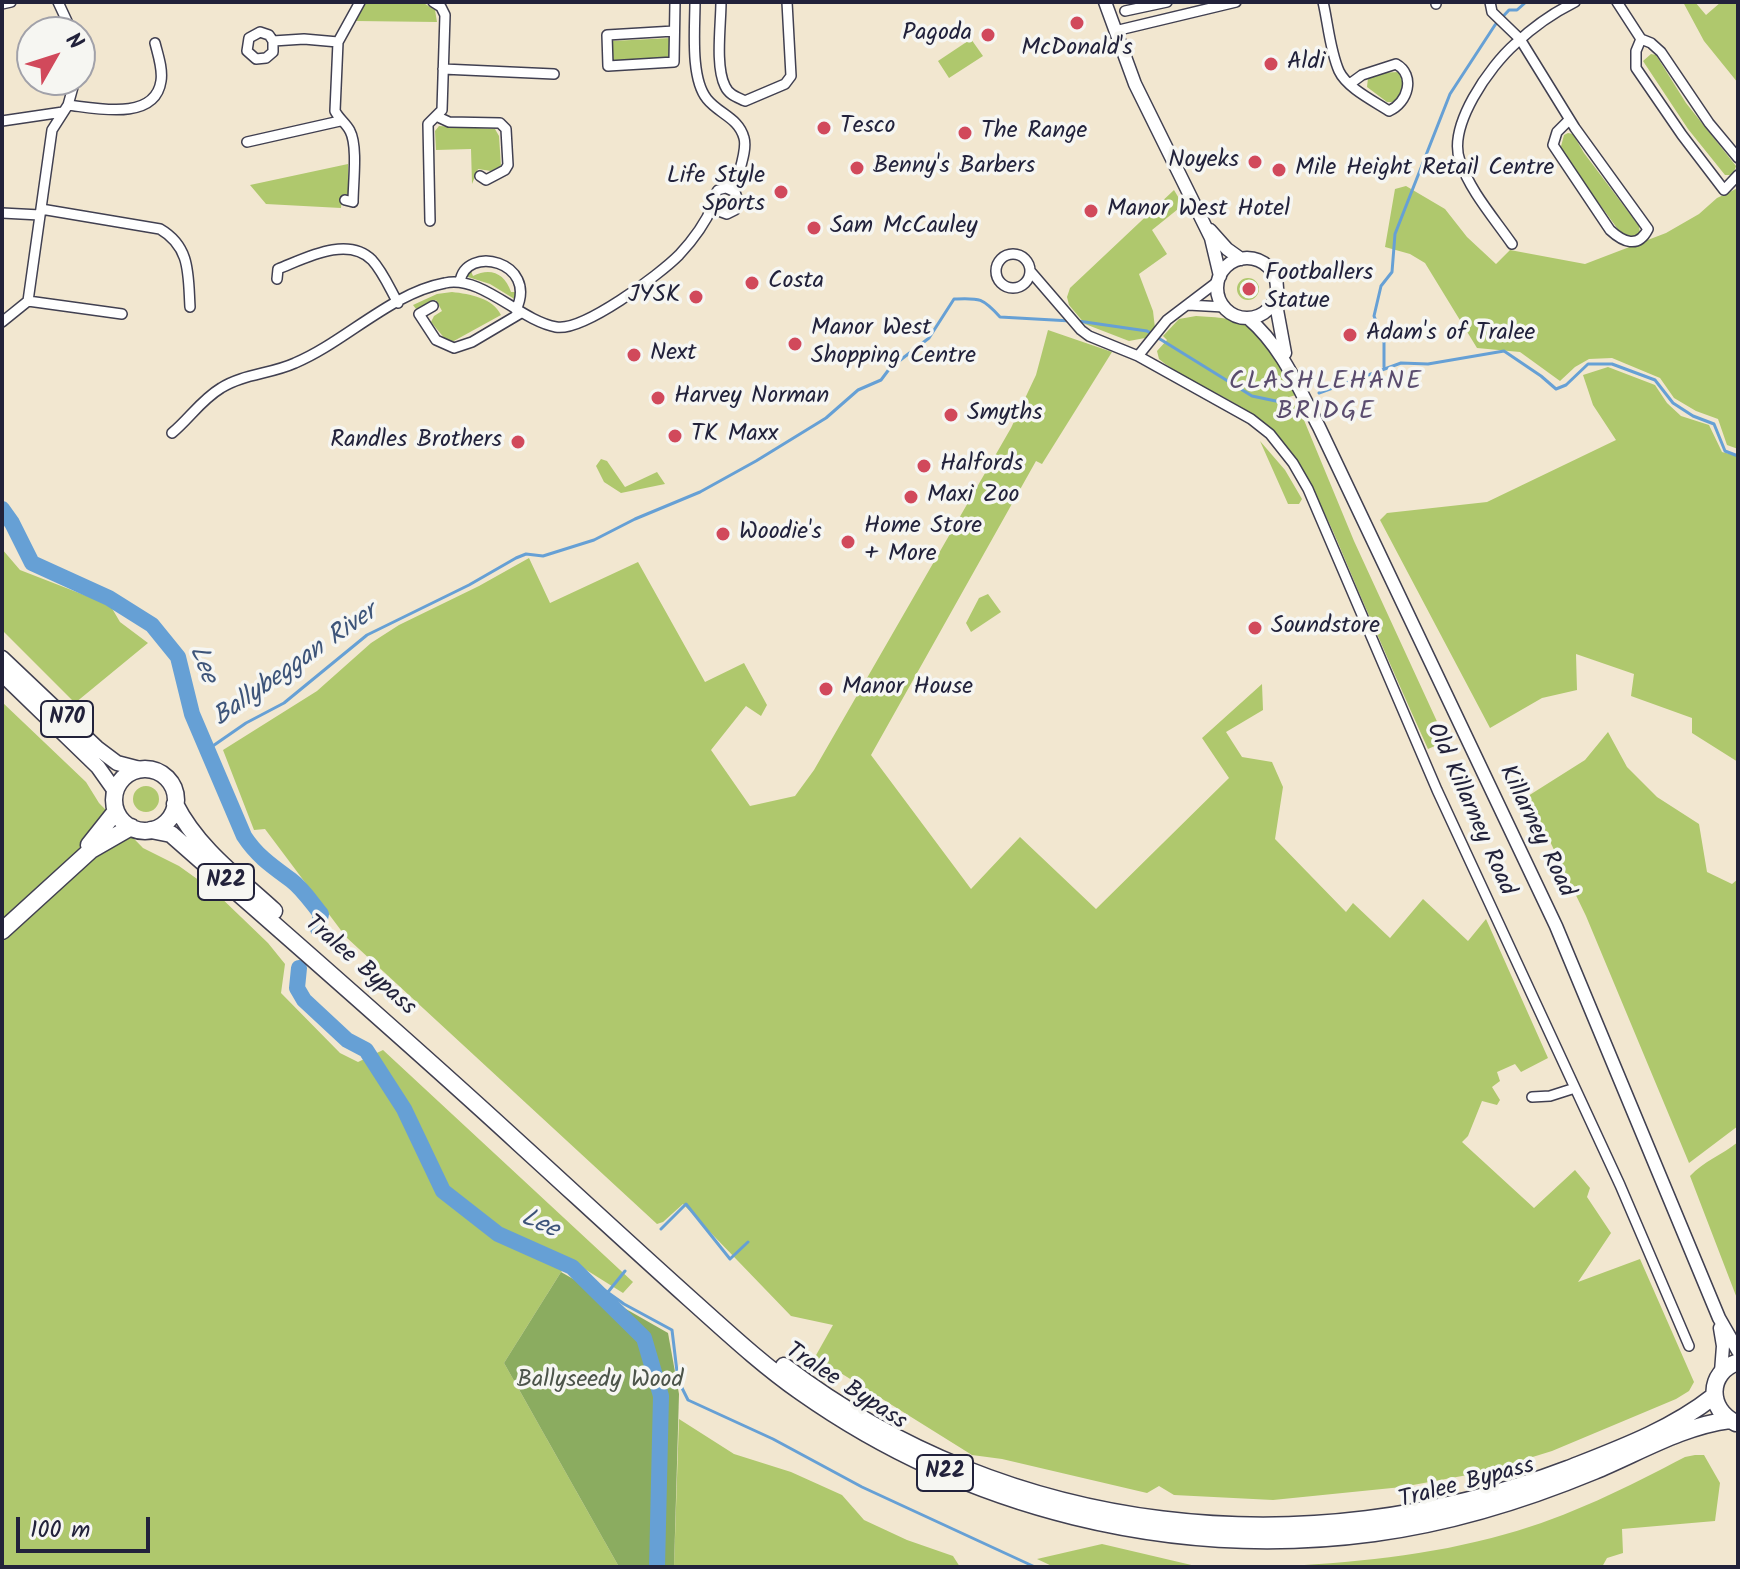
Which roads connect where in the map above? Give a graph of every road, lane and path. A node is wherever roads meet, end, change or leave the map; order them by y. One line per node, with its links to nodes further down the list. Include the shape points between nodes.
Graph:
1 (11, 2): 14 (street)
2 (360, 2): 23 (street)
3 (433, 2): 25 (street, via 445,15)
4 (675, 2): 18 (street)
5 (695, 2): 38 (street, via 700,87 740,127 745,139)
6 (721, 2): 7 (street, via 724,85 745,101 785,84 791,76)
7 (787, 2)
8 (1105, 2): 19 (main road)
9 (1167, 2): 17 (street)
10 (1236, 2): 15 (street)
11 (1323, 2): 27 (street, via 1339,71)
12 (1575, 2): 20 (street)
13 (1617, 2): 21 (street)
14 (2, 4)
15 (1202, 6): 19 (street)
16 (1491, 7): 20 (street)
17 (1125, 11)
18 (674, 31): 18 (street, via 674,62 608,66 607,35)
19 (1115, 31): 46 (main road, via 1135,84)
20 (1520, 39): 31 (street); 47 (street, via 1495,63 1457,137 1458,159 1471,185)
21 (1641, 39): 35 (street, via 1661,52); 36 (street, via 1636,68 1682,135 1724,190)
22 (273, 41): 23 (street)
23 (338, 42): 33 (street, via 334,93)
24 (155, 43): 29 (street, via 161,80 148,101 118,110)
25 (443, 69): 26 (street); 30 (street, via 442,110)
26 (554, 74)
27 (1351, 83): 27 (street, via 1389,111 1396,108 1409,82 1396,64)
28 (70, 96): 29 (street)
29 (66, 109): 32 (street); 41 (street, via 52,130)
30 (436, 116): 37 (street, via 449,122 500,123 506,129 508,165 486,180); 45 (street, via 428,124)
31 (1569, 120): 31 (street, via 1648,229 1644,236 1631,243 1610,230 1553,145)
32 (2, 121)
33 (340, 121): 34 (street); 39 (street, via 353,141 353,202)
34 (247, 142)
35 (1738, 158)
36 (1738, 175)
37 (480, 176)
38 (730, 190): 40 (street, via 714,194); 43 (street, via 738,201 736,208)
39 (345, 200)
40 (713, 205): 43 (street); 44 (street)
41 (41, 212): 42 (street); 56 (street); 60 (street, via 160,229 172,236 186,258)
42 (2, 213)
43 (723, 214): 44 (street)
44 (707, 220): 62 (street, via 660,272 584,323 558,328)
45 (430, 221)
46 (1203, 221): 48 (main road); 51 (main road)
47 (1512, 244)
48 (1241, 259): 51 (main road); 55 (main road, via 1269,268 1277,284)
49 (1031, 272): 53 (street); 53 (street, via 1021,255 1008,254 997,265 1005,286); 54 (street, Old Killarney Road)
50 (277, 279): 57 (street, via 278,269 305,258 349,250 372,260)
51 (1218, 279): 58 (street); 61 (main road)
52 (460, 282): 57 (street, via 427,287); 62 (street); 62 (street, via 473,264 504,265 521,287)
53 (1026, 283): 54 (street)
54 (1048, 292): 66 (street, Old Killarney Road, via 1089,336)
55 (1275, 299): 64 (main road, via 1268,310); 67 (main road, Killarney Road)
56 (28, 301): 63 (street); 65 (street)
57 (398, 303): 68 (street, via 295,364 219,389)
58 (1188, 305): 61 (street); 66 (street, via 1167,320)
59 (433, 306): 62 (street, via 419,314 436,340 454,348)
60 (190, 307)
61 (1224, 307): 64 (main road)
62 (519, 312)
63 (122, 314)
64 (1248, 318): 67 (main road, Killarney Road, via 1267,334)
65 (2, 322)
66 (1138, 356): 81 (street, Old Killarney Road, via 1251,419 1293,463)
67 (1292, 375): 83 (main road, Killarney Road, via 1556,926)
68 (172, 433)
69 (2, 658): 71 (main road, N70, via 97,748 117,763)
70 (2, 674): 72 (main road, N70, via 98,767)
71 (140, 769): 72 (highway, via 124,777); 73 (highway, N22, via 165,777)
72 (115, 791): 74 (highway)
73 (175, 804): 76 (highway, via 167,821); 79 (highway, Tralee Bypass / N22, via 206,849)
74 (116, 811): 75 (highway); 77 (highway)
75 (131, 827): 76 (highway, N22); 77 (highway)
76 (151, 830): 79 (highway, Tralee Bypass / N22, via 171,834)
77 (73, 865): 78 (highway)
78 (2, 931)
79 (298, 939): 80 (highway, Tralee Bypass / N22)
80 (320, 957): 88 (highway, Tralee Bypass / N22, via 387,1008 784,1366 863,1419 920,1449 1048,1498 1104,1512 1218,1527 1369,1521 1468,1502 1545,1478 1641,1439); 89 (highway, Tralee Bypass / N22, via 761,1362 858,1429 990,1492 1102,1525 1214,1539 1375,1533 1468,1514 1549,1489 1700,1425)
81 (1575, 1088): 82 (street); 84 (street, Old Killarney Road)
82 (1532, 1097)
83 (1719, 1318): 85 (main road, Killarney Road); 87 (main road, Killarney Road)
84 (1689, 1346)
85 (1738, 1351)
86 (1738, 1362): 87 (highway)
87 (1721, 1372): 88 (highway)
88 (1714, 1396): 89 (highway, N22, via 1719,1410)
89 (1734, 1422)

